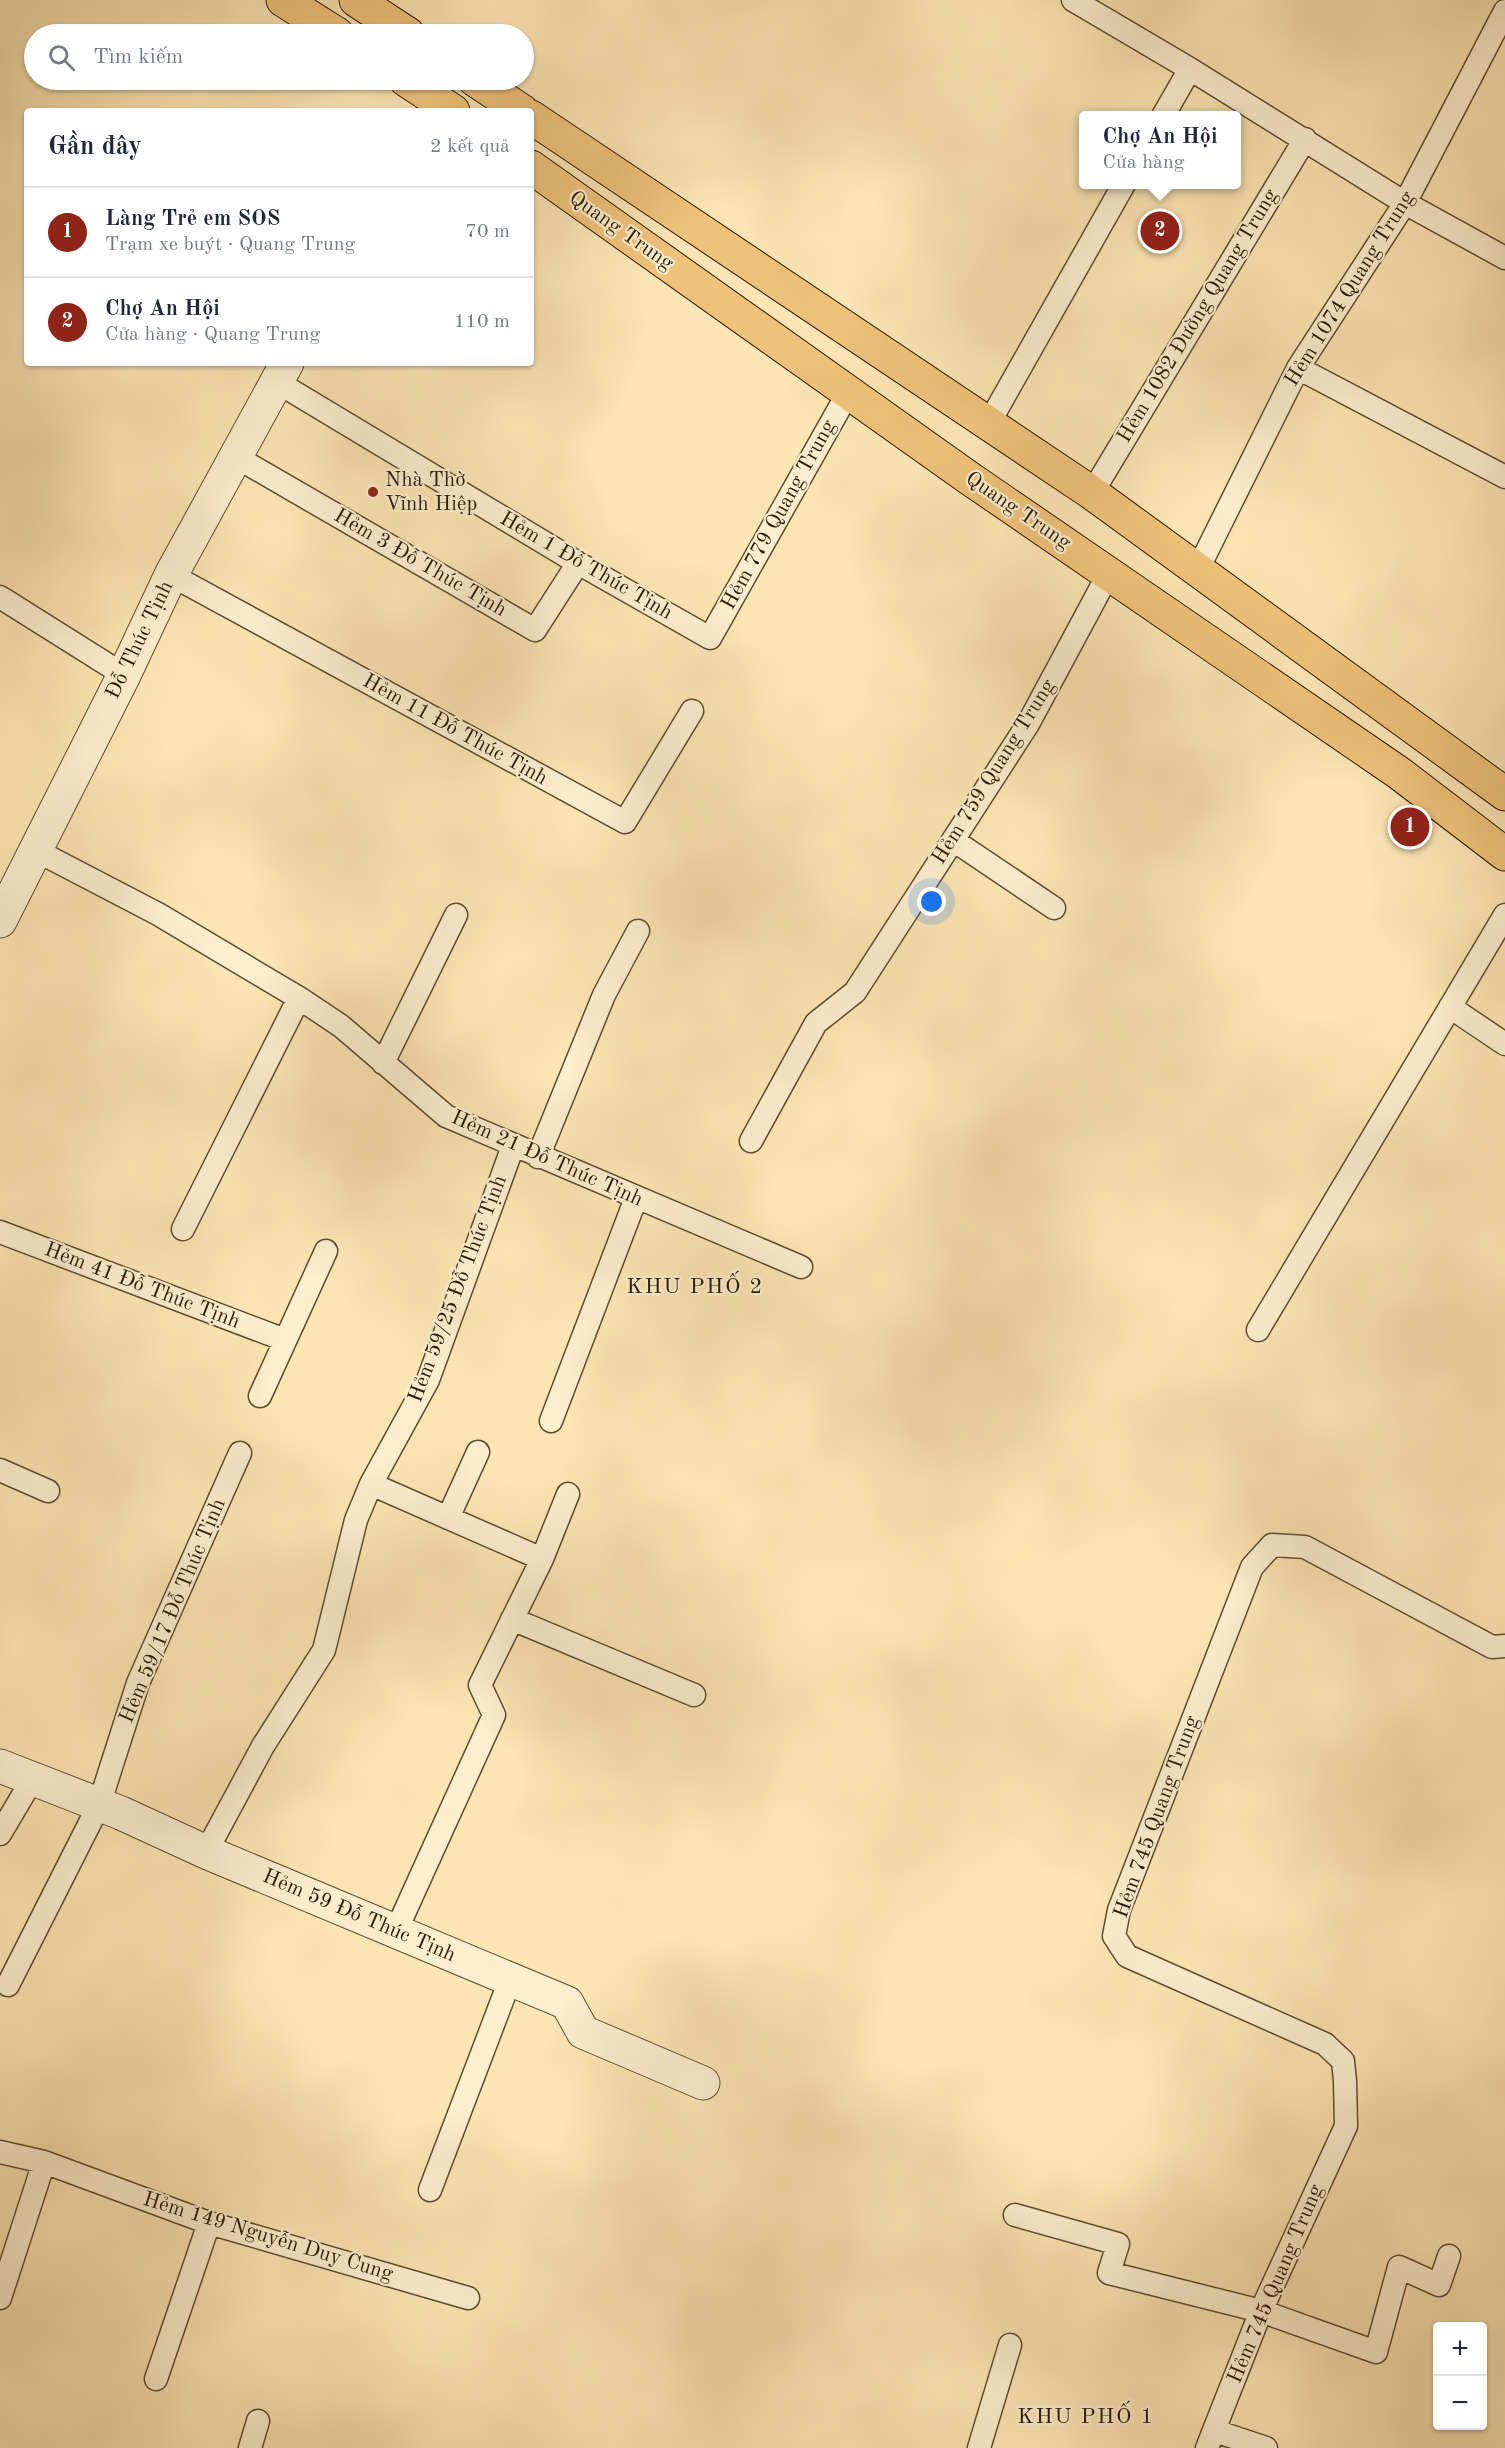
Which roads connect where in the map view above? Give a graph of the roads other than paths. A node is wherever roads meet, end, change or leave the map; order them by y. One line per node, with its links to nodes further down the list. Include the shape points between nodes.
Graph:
1 (284, 0): 5 (main road)
2 (356, 0): 6 (main road)
3 (1073, 0): 7 (lane)
4 (1505, 11): 17 (lane, Hẻm 1074 Quang Trung)
5 (321, 24)
6 (393, 24)
7 (1190, 69): 12 (lane); 14 (lane)
8 (418, 90): 10 (main road)
9 (490, 90): 11 (main road)
10 (437, 106)
11 (517, 108)
12 (1166, 111)
13 (534, 119): 22 (main road, Quang Trung)
14 (1305, 139): 17 (lane); 25 (lane, Hẻm 1082 Đường Quang Trung)
15 (534, 169): 21 (main road, Quang Trung)
16 (1121, 189): 22 (lane)
17 (1405, 203): 18 (lane); 19 (lane, Hẻm 1074 Quang Trung)
18 (1505, 258)
19 (1298, 368): 24 (lane); 27 (lane, Hẻm 1074 Quang Trung)
20 (282, 372): 23 (street, Đỗ Thúc Tịnh); 26 (lane, Hẻm 1 Đỗ Thúc Tịnh)
21 (848, 393): 28 (main road, Quang Trung); 31 (lane, Hẻm 779 Quang Trung)
22 (990, 423): 25 (main road, Quang Trung)
23 (236, 457): 26 (lane, Hẻm 3 Đỗ Thúc Tịnh, via 535,630); 29 (street, Đỗ Thúc Tịnh)
24 (1505, 477)
25 (1092, 493): 27 (main road, Quang Trung)
26 (578, 563): 31 (lane, Hẻm 1 Đỗ Thúc Tịnh)
27 (1198, 569): 34 (main road, Quang Trung)
28 (1109, 573): 35 (lane, Hẻm 759 Quang Trung, via 1028,724); 37 (main road, Quang Trung, via 1399,773)
29 (171, 576): 32 (street, Đỗ Thúc Tịnh); 33 (lane, Hẻm 11 Đỗ Thúc Tịnh, via 625,822)
30 (0, 597): 32 (lane)
31 (710, 638)
32 (124, 675): 36 (street, Đỗ Thúc Tịnh)
33 (692, 711)
34 (1505, 794)
35 (953, 840): 38 (lane); 47 (lane, Hẻm 759 Quang Trung, via 855,992 816,1023)
36 (37, 851): 41 (street, Đỗ Thúc Tịnh); 43 (lane, Hẻm 21 Đỗ Thúc Tịnh, via 158,914)
37 (1505, 854)
38 (1054, 908)
39 (456, 915): 46 (lane)
40 (1505, 915): 44 (lane)
41 (0, 921)
42 (638, 931): 49 (lane, via 604,995)
43 (299, 998): 46 (lane, Hẻm 21 Đỗ Thúc Tịnh, via 341,1026); 51 (lane)
44 (1450, 1007): 45 (lane); 55 (lane)
45 (1505, 1044)
46 (383, 1063): 48 (lane, Hẻm 21 Đỗ Thúc Tịnh, via 446,1116)
47 (751, 1141)
48 (513, 1146): 49 (lane, Hẻm 21 Đỗ Thúc Tịnh); 62 (lane, Hẻm 59/25 Đỗ Thúc Tịnh, via 428,1380)
49 (538, 1157): 50 (lane, Hẻm 21 Đỗ Thúc Tịnh)
50 (636, 1198): 54 (lane, Hẻm 21 Đỗ Thúc Tịnh); 58 (lane)
51 (183, 1229)
52 (0, 1232): 56 (lane, Hẻm 41 Đỗ Thúc Tịnh)
53 (327, 1251): 56 (lane)
54 (801, 1267)
55 (1258, 1330)
56 (285, 1340): 57 (lane)
57 (260, 1396)
58 (551, 1421)
59 (478, 1452): 65 (lane)
60 (240, 1453): 72 (lane, Hẻm 59/17 Đỗ Thúc Tịnh, via 138,1683)
61 (0, 1470): 63 (lane)
62 (371, 1484): 65 (lane); 74 (lane, Hẻm 59/25 Đỗ Thúc Tịnh, via 356,1520 324,1650 263,1746)
63 (48, 1491)
64 (568, 1494): 66 (lane)
65 (448, 1518): 66 (lane)
66 (542, 1559): 67 (lane)
67 (512, 1618): 69 (lane); 75 (lane, via 480,1685 494,1715)
68 (1505, 1646): 87 (lane, Hẻm 745 Quang Trung, via 1492,1647 1305,1547 1272,1545 1252,1567 1119,1910 1114,1936 1127,1956 1325,2044 1342,2061 1346,2126)
69 (694, 1695)
70 (0, 1766): 71 (street, Hẻm 59 Đỗ Thúc Tịnh)
71 (32, 1780): 72 (street, Hẻm 59 Đỗ Thúc Tịnh); 73 (lane)
72 (99, 1805): 74 (street, Hẻm 59 Đỗ Thúc Tịnh); 77 (lane, Hẻm 59/17 Đỗ Thúc Tịnh)
73 (0, 1834)
74 (206, 1852): 75 (street, Hẻm 59 Đỗ Thúc Tịnh)
75 (396, 1931): 76 (street, Hẻm 59 Đỗ Thúc Tịnh)
76 (510, 1980): 78 (street, Hẻm 59 Đỗ Thúc Tịnh, via 567,2002 583,2032); 81 (lane)
77 (8, 1985)
78 (703, 2083)
79 (0, 2152): 80 (lane, Hẻm 149 Nguyễn Duy Cung)
80 (44, 2162): 83 (lane, Hẻm 149 Nguyễn Duy Cung); 85 (lane)
81 (430, 2190)
82 (1015, 2215): 87 (lane, via 1118,2244 1109,2273)
83 (209, 2223): 86 (lane, Hẻm 149 Nguyễn Duy Cung); 89 (lane)
84 (1449, 2256): 87 (lane, via 1439,2285 1399,2268 1376,2352)
85 (0, 2298)
86 (468, 2298)
87 (1262, 2311): 91 (lane, Hẻm 745 Quang Trung)
88 (1010, 2345): 93 (lane)
89 (156, 2379)
90 (258, 2421): 92 (lane)
91 (1211, 2439): 94 (lane)
92 (250, 2448)
93 (979, 2448)
94 (1266, 2448)

